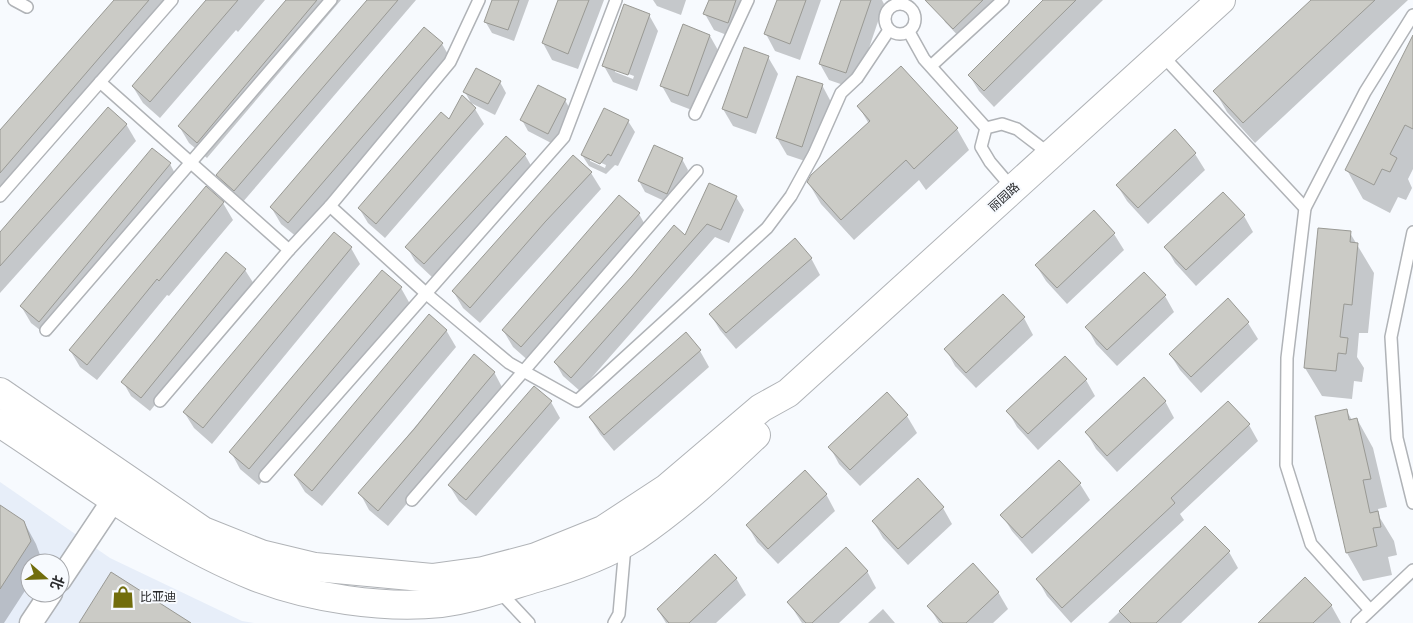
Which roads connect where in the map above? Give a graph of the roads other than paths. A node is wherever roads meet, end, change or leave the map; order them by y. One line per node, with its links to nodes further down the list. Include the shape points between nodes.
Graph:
1 (14, 0): 10 (lane)
2 (172, 0): 16 (lane)
3 (331, 0): 20 (lane)
4 (480, 0): 24 (lane, via 450,62)
5 (616, 0): 28 (lane, via 564,137)
6 (748, 0): 17 (lane)
7 (1003, 0): 15 (lane)
8 (1221, 0): 14 (street, 丽园路)
9 (896, 2): 12 (lane, via 888,10 885,21); 13 (lane, via 907,5 914,13 915,24)
10 (27, 7)
11 (1413, 15): 25 (lane, via 1365,92)
12 (889, 30): 13 (lane, via 898,35); 30 (lane, via 857,78 842,93 791,196 767,228 577,401)
13 (909, 32): 15 (lane)
14 (1161, 54): 19 (street, 丽园路); 25 (lane)
15 (931, 66): 18 (lane)
16 (100, 82): 20 (lane); 23 (lane)
17 (695, 114)
18 (986, 128): 19 (lane, via 1002,124 1017,129); 22 (lane, via 981,147)
19 (1051, 155): 22 (street, 丽园路)
20 (191, 162): 27 (lane); 29 (lane)
21 (698, 171): 30 (lane)
22 (1013, 189): 32 (street, 丽园路)
23 (0, 196)
24 (330, 206): 27 (lane); 28 (lane)
25 (1305, 208): 44 (lane, via 1287,358 1286,465 1311,544)
26 (1413, 232): 38 (lane, via 1391,337 1397,438)
27 (289, 250): 33 (lane)
28 (426, 294): 30 (lane, via 509,363); 35 (lane)
29 (46, 330)
30 (524, 371): 37 (lane)
31 (0, 392): 32 (street, via 203,531 261,554 315,566 432,578 536,557 603,530 667,488 761,408)
32 (788, 393): 39 (street, via 779,413 696,492)
33 (160, 401)
34 (0, 423): 36 (street)
35 (265, 476)
36 (114, 499): 40 (street); 42 (street, via 198,550 257,577 309,593 368,603 442,603)
37 (412, 500)
38 (1413, 503)
39 (625, 542): 42 (street, via 569,568); 47 (lane, via 619,614)
40 (70, 565)
41 (1413, 570): 44 (lane)
42 (498, 590): 46 (lane)
43 (45, 603): 45 (street)
44 (1370, 610): 48 (lane)
45 (31, 623)
46 (529, 623)
47 (614, 623)
48 (1357, 623)

